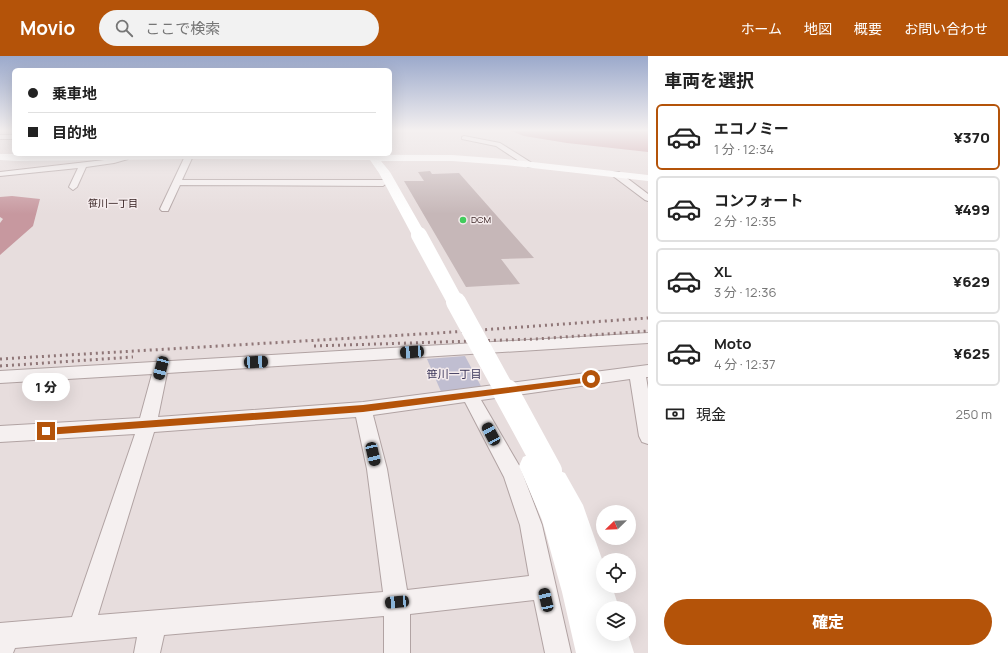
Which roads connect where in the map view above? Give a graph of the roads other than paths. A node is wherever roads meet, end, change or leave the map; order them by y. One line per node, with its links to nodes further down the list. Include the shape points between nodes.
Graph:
1 (120, 159): 7 (street)
2 (188, 159): 12 (street)
3 (372, 159): 13 (main road)
4 (373, 159): 17 (main road, via 384,172)
5 (462, 159): 8 (main road)
6 (521, 159): 8 (street)
7 (83, 165): 9 (street); 14 (street)
8 (531, 165): 10 (main road)
9 (0, 174)
10 (616, 174): 11 (main road); 15 (street)
11 (648, 178)
12 (178, 182): 13 (street); 16 (street)
13 (383, 183): 17 (main road)
14 (73, 187)
15 (648, 198)
16 (165, 209)
17 (414, 235): 27 (main road, bridge)
18 (648, 338): 19 (street)
19 (161, 368): 21 (street); 24 (street)
20 (642, 372): 22 (street); 26 (street)
21 (0, 377)
22 (470, 395): 23 (street); 28 (street, via 513,474 531,526)
23 (363, 408): 24 (street); 30 (street, via 377,469)
24 (147, 425): 25 (street); 32 (street)
25 (0, 434)
26 (648, 436)
27 (541, 468): 29 (main road, via 572,516); 38 (main road)
28 (543, 587): 30 (street); 37 (street)
29 (599, 601)
30 (397, 602): 31 (street); 36 (street)
31 (153, 623): 32 (street); 35 (street)
32 (81, 629): 33 (street)
33 (2, 641)
34 (612, 641): 39 (main road)
35 (147, 653)
36 (397, 653)
37 (558, 653)
38 (595, 653)
39 (615, 653)

